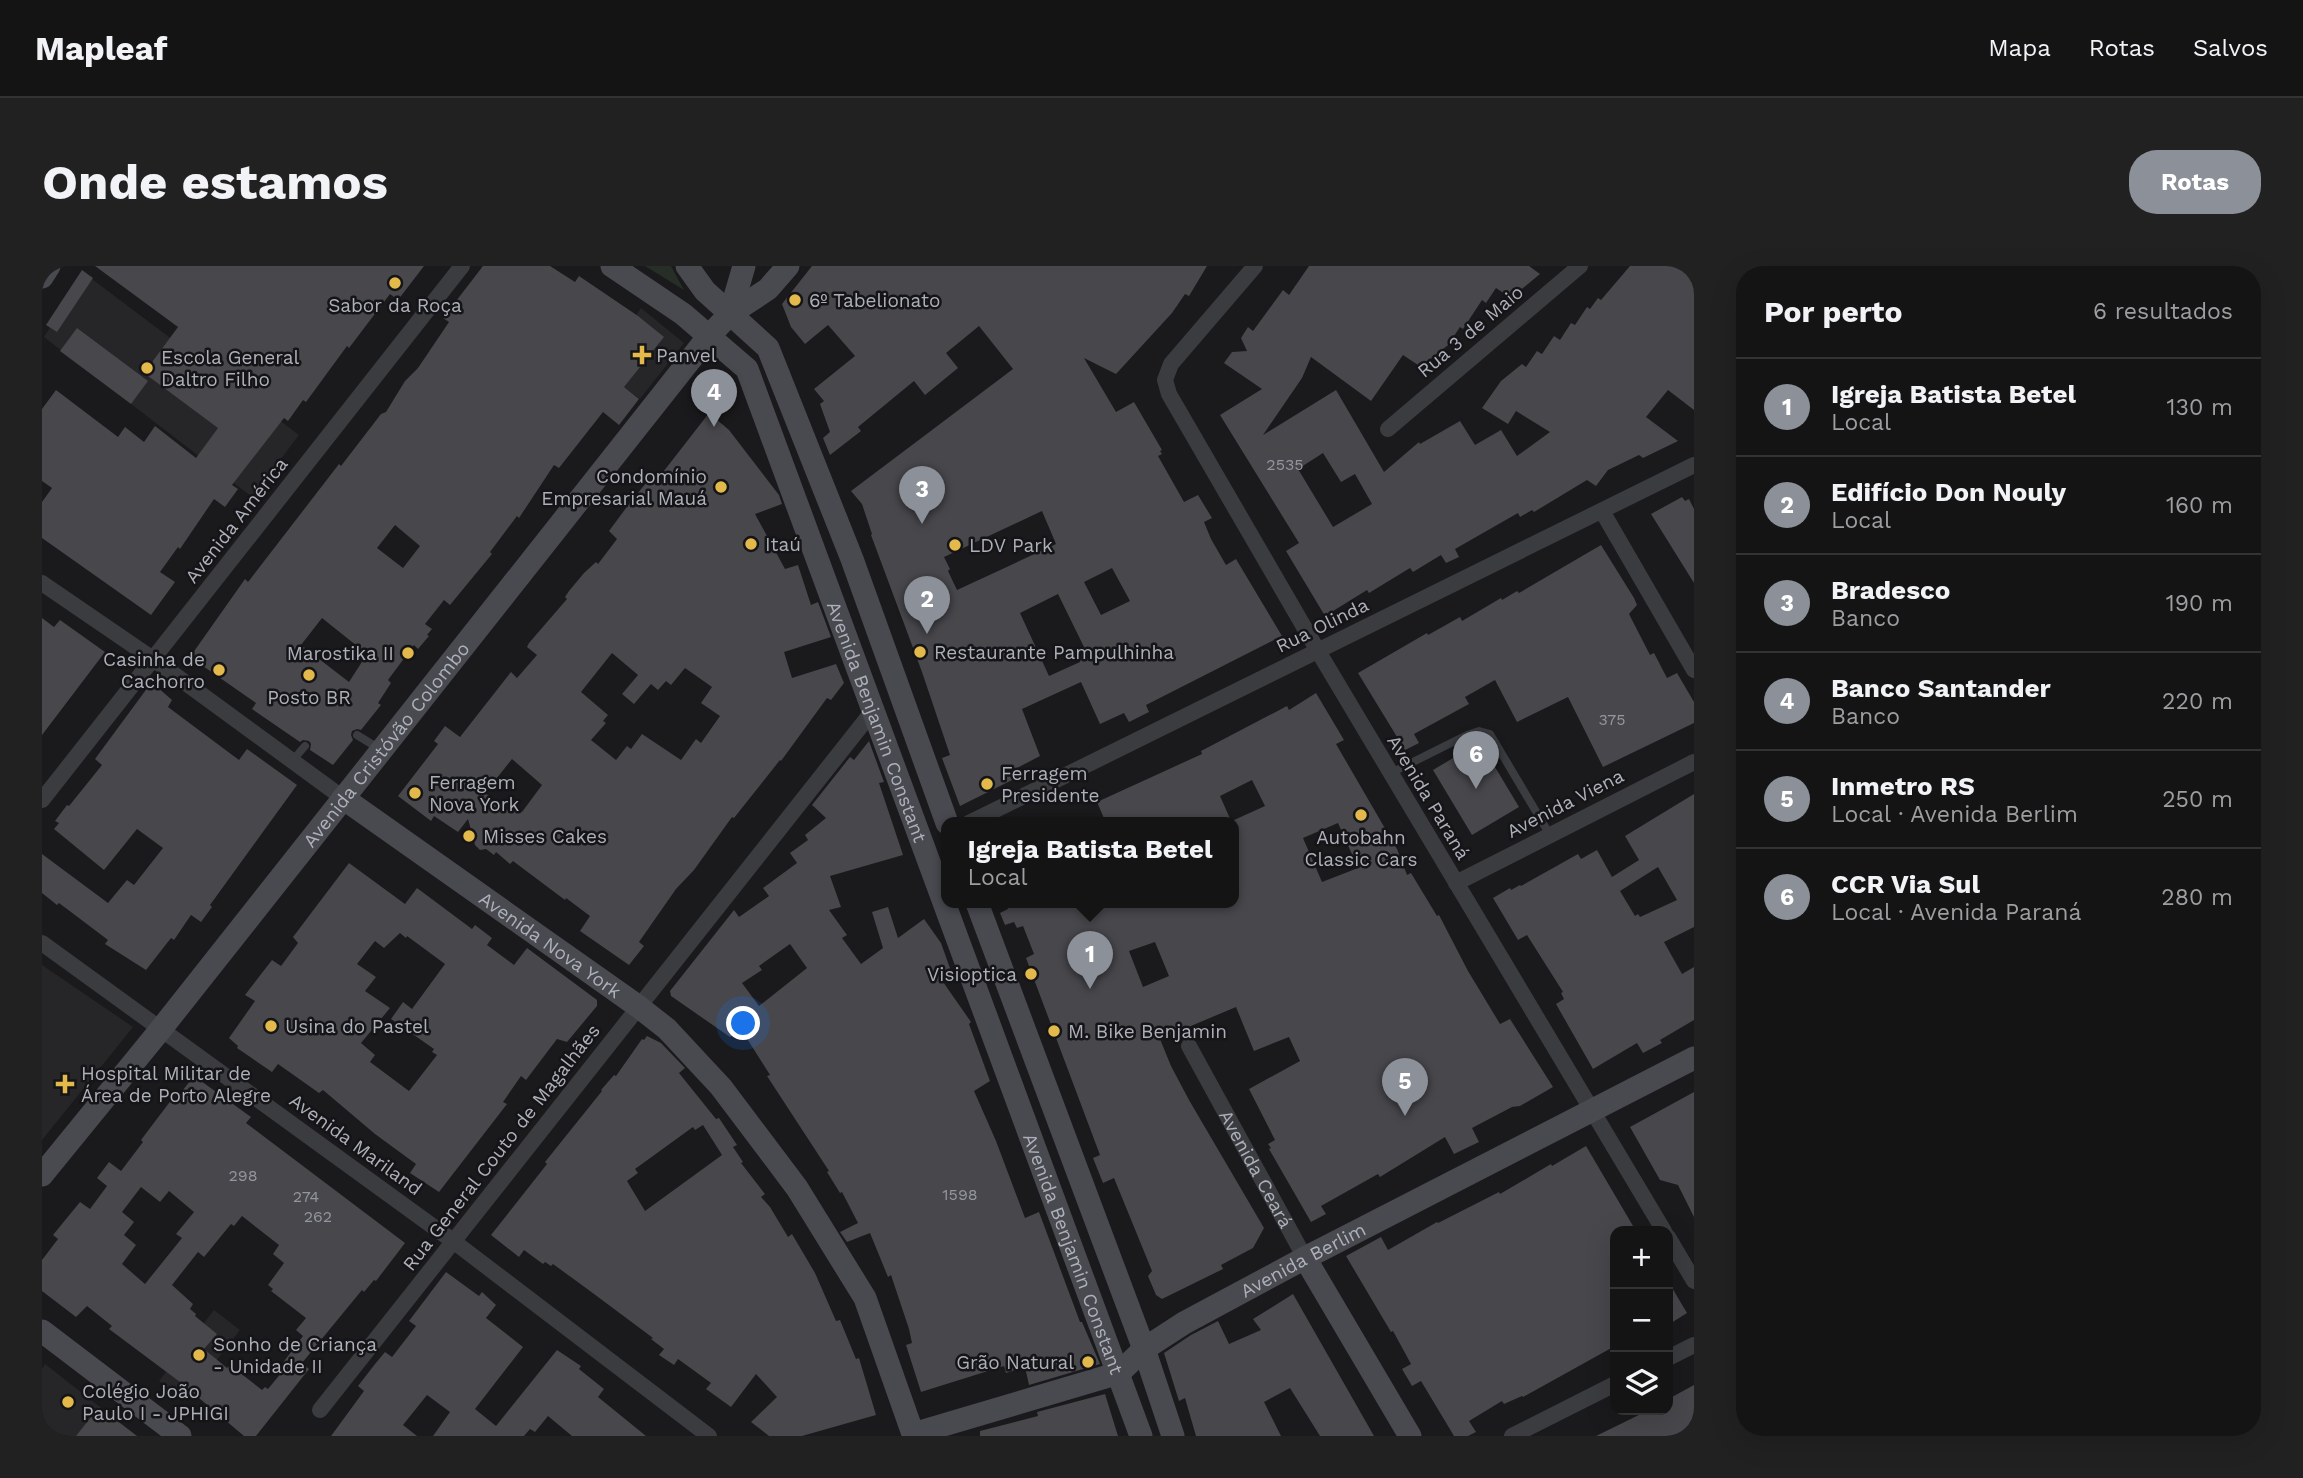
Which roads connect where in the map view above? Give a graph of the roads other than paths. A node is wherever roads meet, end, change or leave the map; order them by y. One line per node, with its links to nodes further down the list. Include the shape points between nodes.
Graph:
1 (49, 266): 9 (main road)
2 (462, 266): 17 (street, Avenida América)
3 (612, 266): 11 (main road, Avenida Benjamin Constant)
4 (687, 266): 10 (main road, Avenida Benjamin Constant)
5 (744, 266): 10 (main road, Avenida Cristóvão Colombo)
6 (788, 266): 10 (main road, Avenida Cristóvão Colombo, via 768,289)
7 (1255, 266): 16 (street, Avenida Paraná, via 1171,364 1165,380)
8 (1580, 266): 12 (street, Rua 3 de Maio)
9 (42, 277)
10 (730, 314): 11 (main road, Avenida Cristóvão Colombo); 28 (main road, Avenida Benjamin Constant, via 768,348 852,559)
11 (709, 336): 19 (main road, Avenida Benjamin Constant, via 747,369); 22 (main road, Avenida Cristóvão Colombo)
12 (1388, 429)
13 (1694, 465): 14 (street, Rua Olinda)
14 (1602, 511): 16 (street, Rua Olinda); 18 (street)
15 (42, 583): 17 (street, Avenida Nova York)
16 (1318, 651): 25 (street, Avenida Paraná); 29 (street, Rua Olinda)
17 (153, 659): 23 (street, Avenida Nova York); 27 (street, Avenida América)
18 (1694, 670)
19 (872, 712): 32 (main road, Avenida Benjamin Constant); 36 (street, Rua General Couto de Magalhães)
20 (356, 735): 22 (lane)
21 (305, 746): 23 (lane)
22 (381, 750): 26 (main road, Avenida Cristóvão Colombo)
23 (293, 760): 26 (street, Avenida Nova York)
24 (1694, 762): 30 (street, Avenida Viena)
25 (1391, 774): 30 (lane, via 1467,735 1490,734); 31 (street, Avenida Paraná)
26 (343, 798): 36 (main road, Avenida Nova York); 37 (main road, Avenida Cristóvão Colombo)
27 (42, 800)
28 (945, 817)
29 (981, 817)
30 (1550, 835): 31 (street, Avenida Viena)
31 (1456, 883): 40 (street, Avenida Paraná)
32 (941, 897)
33 (945, 908): 51 (main road, Avenida Benjamin Constant)
34 (978, 908): 49 (main road, Avenida Benjamin Constant)
35 (42, 943): 37 (street, Avenida Mariland)
36 (639, 1007): 43 (street, Rua General Couto de Magalhães); 54 (main road, Avenida Nova York, via 667,1029 721,1087 797,1188 865,1298)
37 (161, 1028): 41 (main road, Avenida Cristóvão Colombo); 43 (street, Avenida Mariland)
38 (1189, 1046): 45 (street, Avenida Ceará)
39 (1694, 1058): 40 (main road, Avenida Berlim)
40 (1592, 1110): 42 (street, Avenida Paraná); 45 (main road, Avenida Berlim)
41 (42, 1175)
42 (1661, 1226)
43 (453, 1241): 53 (street, Rua General Couto de Magalhães); 56 (street, Avenida Mariland)
44 (1673, 1245): 46 (street)
45 (1305, 1258): 49 (main road, Avenida Berlim); 59 (main road, Avenida Ceará)
46 (1694, 1281)
47 (42, 1331): 55 (main road)
48 (1694, 1345): 50 (street)
49 (1144, 1349): 51 (main road, Avenida Berlim); 58 (main road, Avenida Benjamin Constant)
50 (1673, 1356)
51 (1119, 1373): 54 (main road, Avenida Berlim); 57 (main road, Avenida Benjamin Constant)
52 (1610, 1387): 60 (street)
53 (320, 1410)
54 (910, 1435)
55 (180, 1436)
56 (709, 1436)
57 (1141, 1436)
58 (1173, 1436)
59 (1410, 1436)
60 (1512, 1436)

